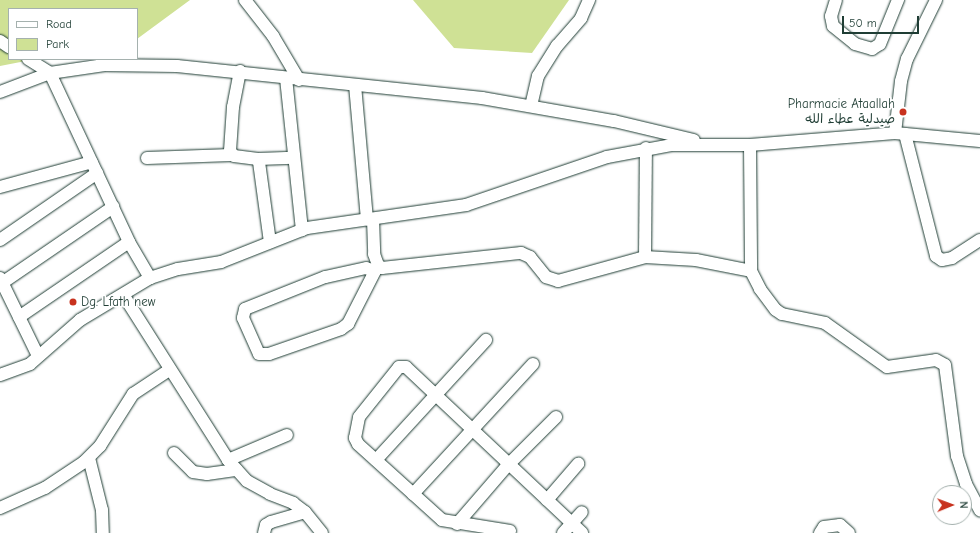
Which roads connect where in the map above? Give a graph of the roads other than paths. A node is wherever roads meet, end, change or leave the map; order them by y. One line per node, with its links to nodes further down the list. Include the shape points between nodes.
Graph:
1 (245, 0): 10 (street, via 273,36)
2 (589, 0): 13 (street, via 581,18 557,46 538,76)
3 (836, 0): 4 (street, via 831,16 833,26 855,44 872,49 880,44)
4 (898, 0)
5 (936, 0): 14 (street, via 907,59 901,81)
6 (30, 60): 8 (street)
7 (240, 71): 8 (street, via 177,66 104,65); 9 (street); 19 (street, via 229,144)
8 (50, 73): 12 (street); 23 (street)
9 (286, 78): 10 (street); 21 (street)
10 (299, 80): 11 (street)
11 (355, 85): 13 (street, via 482,98); 26 (street)
12 (0, 92)
13 (531, 106): 16 (street, via 614,121)
14 (900, 133): 15 (street); 17 (street); 29 (street, via 936,256 942,260 952,258)
15 (980, 141)
16 (710, 145): 17 (street); 18 (street)
17 (750, 145): 34 (street)
18 (646, 148): 26 (street, via 579,166 490,199); 32 (street)
19 (232, 155): 20 (street); 22 (street)
20 (147, 158)
21 (293, 158): 22 (street); 27 (street)
22 (258, 159): 31 (street)
23 (94, 167): 24 (street); 25 (street); 28 (street)
24 (0, 187)
25 (113, 207): 30 (street); 36 (street)
26 (370, 219): 27 (street); 33 (street)
27 (302, 230): 31 (street)
28 (0, 240)
29 (980, 240)
30 (129, 242): 35 (street); 38 (street)
31 (270, 242): 35 (street, via 221,262 178,269)
32 (646, 257): 33 (street, via 558,282 546,277 530,256 521,253); 34 (street, via 696,260)
33 (376, 268): 33 (street, via 348,324 341,329 269,354 259,354 243,318 246,309 325,277)
34 (751, 271): 58 (street, via 760,289 776,310 792,316 821,320 883,365 898,366 936,360 945,364 957,456 966,484)
35 (150, 278): 37 (street)
36 (1, 280): 38 (street)
37 (124, 296): 40 (street, via 80,320); 42 (street)
38 (19, 317): 40 (street)
39 (486, 340): 44 (street)
40 (38, 356): 43 (street, via 21,369)
41 (533, 364): 46 (street)
42 (169, 370): 49 (street, via 133,394 100,446); 50 (street)
43 (0, 375)
44 (436, 397): 46 (street); 51 (street); 51 (street, via 406,367 399,367 359,417 355,428 358,444)
45 (556, 417): 53 (street)
46 (473, 431): 53 (street); 55 (street)
47 (287, 435): 50 (street)
48 (174, 453): 54 (street, via 193,472 207,474)
49 (88, 458): 57 (street, via 45,488); 64 (street, via 102,510)
50 (228, 460): 54 (street)
51 (376, 460): 55 (street)
52 (578, 464): 56 (street)
53 (508, 465): 56 (street); 61 (street)
54 (237, 470): 59 (street, via 252,484 293,503)
55 (413, 494): 61 (street, via 442,520)
56 (546, 500): 62 (street)
57 (0, 508)
58 (980, 510)
59 (305, 512): 65 (street, via 271,522 266,525); 66 (street)
60 (582, 512): 62 (street)
61 (457, 524): 63 (street, via 493,526)
62 (572, 524): 67 (street); 68 (street)
63 (510, 531)
64 (103, 533)
65 (264, 533)
66 (322, 533)
67 (563, 533)
68 (582, 533)
69 (820, 533): 70 (street, via 824,527 840,525)
70 (849, 533)

